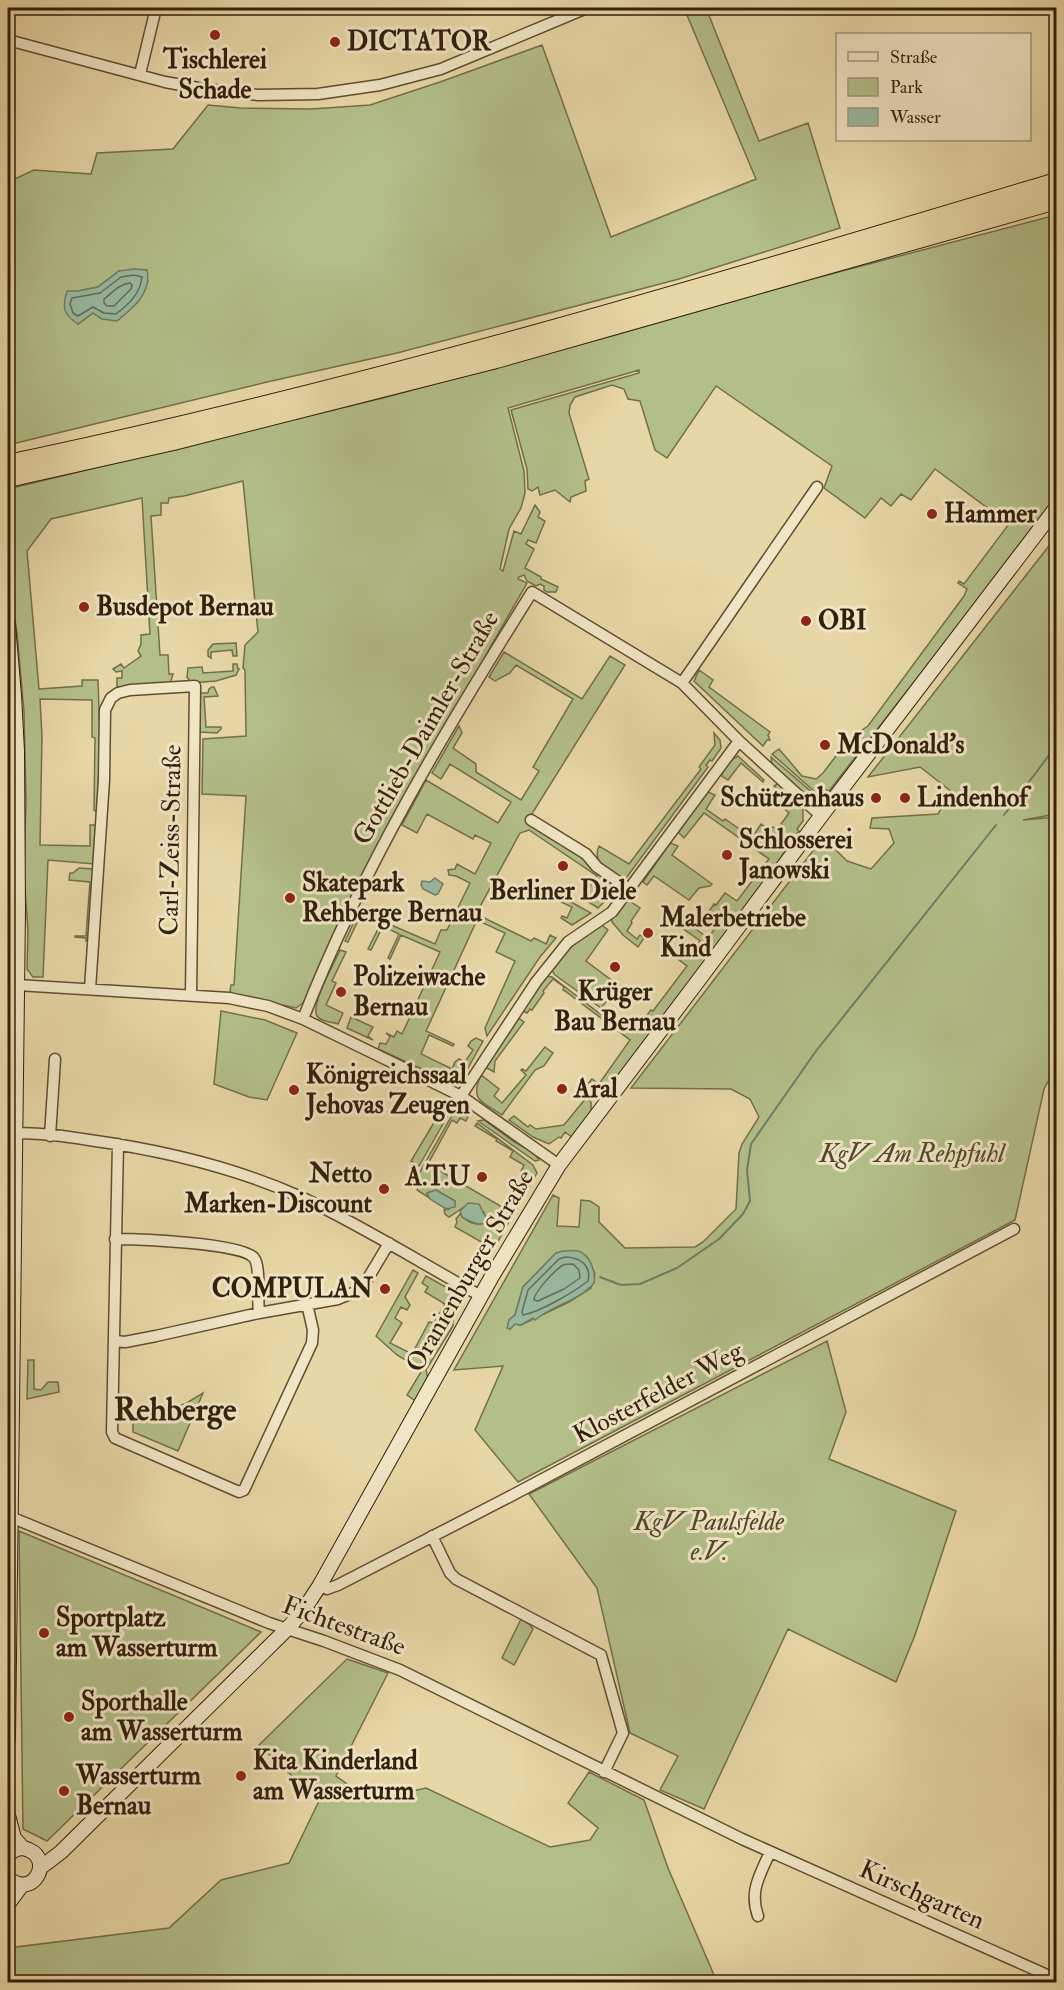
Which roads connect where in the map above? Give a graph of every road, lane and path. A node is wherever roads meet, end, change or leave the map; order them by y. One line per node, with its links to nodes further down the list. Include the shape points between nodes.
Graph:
1 (156, 8): 4 (street)
2 (587, 8): 4 (street, via 441,69 397,82 342,91 281,95 223,92)
3 (8, 40): 4 (street)
4 (140, 74)
5 (1056, 186): 6 (highway, via 472,351); 7 (highway, via 496,359 173,441)
6 (8, 464)
7 (8, 478)
8 (817, 488): 11 (street)
9 (1056, 508): 13 (main road, Oranienburger Straße)
10 (8, 626): 16 (main road, via 17,751)
11 (682, 683): 12 (street); 20 (street, Gottlieb-Daimler-Straße, via 532,592 464,701 389,834)
12 (739, 741): 13 (street); 15 (street)
13 (821, 816): 26 (main road, Oranienburger Straße)
14 (531, 819): 15 (street, via 586,854 597,867)
15 (629, 889): 22 (street, via 612,912 563,948)
16 (13, 909): 17 (main road)
17 (17, 985): 18 (street); 23 (main road)
18 (90, 989): 19 (street); 19 (street, Carl-Zeiss-Straße, via 105,710 111,698 129,690 195,686)
19 (191, 995): 20 (street, via 254,1002)
20 (303, 1019): 22 (street)
21 (55, 1059): 24 (street)
22 (461, 1096): 26 (street)
23 (11, 1134): 24 (street); 31 (main road)
24 (50, 1136): 25 (street)
25 (118, 1144): 28 (street); 29 (street, via 173,1155 250,1178 299,1196)
26 (559, 1165): 30 (main road, Oranienburger Straße)
27 (1014, 1228): 36 (street, Klosterfelder Weg)
28 (116, 1239): 33 (street, via 173,1241 250,1254 257,1266); 34 (street)
29 (388, 1243): 30 (street); 32 (street, via 364,1285 355,1292)
30 (481, 1296): 37 (main road, Oranienburger Straße)
31 (10, 1297): 35 (main road)
32 (307, 1305): 33 (street); 34 (street, via 312,1343 247,1484 239,1492 115,1438)
33 (259, 1313): 34 (street)
34 (115, 1341)
35 (9, 1516): 38 (main road); 39 (street, Fichtestraße)
36 (432, 1536): 37 (street, Klosterfelder Weg, via 338,1585 327,1588); 41 (street, via 456,1579 601,1655 623,1732)
37 (320, 1584): 39 (main road, Oranienburger Straße)
38 (8, 1590): 40 (main road)
39 (287, 1629): 41 (street, Fichtestraße, via 419,1678); 44 (main road, Oranienburger Straße)
40 (8, 1739)
41 (604, 1772): 42 (street, Fichtestraße)
42 (654, 1797): 47 (street, Kirschgarten)
43 (8, 1815): 46 (main road, via 14,1838)
44 (68, 1844): 46 (main road, Oranienburger Straße, via 49,1852); 48 (main road, Oranienburger Straße)
45 (8, 1850): 46 (main road, Oranienburger Straße)
46 (29, 1850): 48 (main road, via 39,1860)
47 (770, 1852): 51 (street, via 754,1890); 52 (street, Kirschgarten)
48 (40, 1868): 49 (main road, Oranienburger Straße, via 33,1881)
49 (12, 1883): 50 (main road, Oranienburger Straße)
50 (8, 1904)
51 (758, 1916)
52 (1056, 1979)

